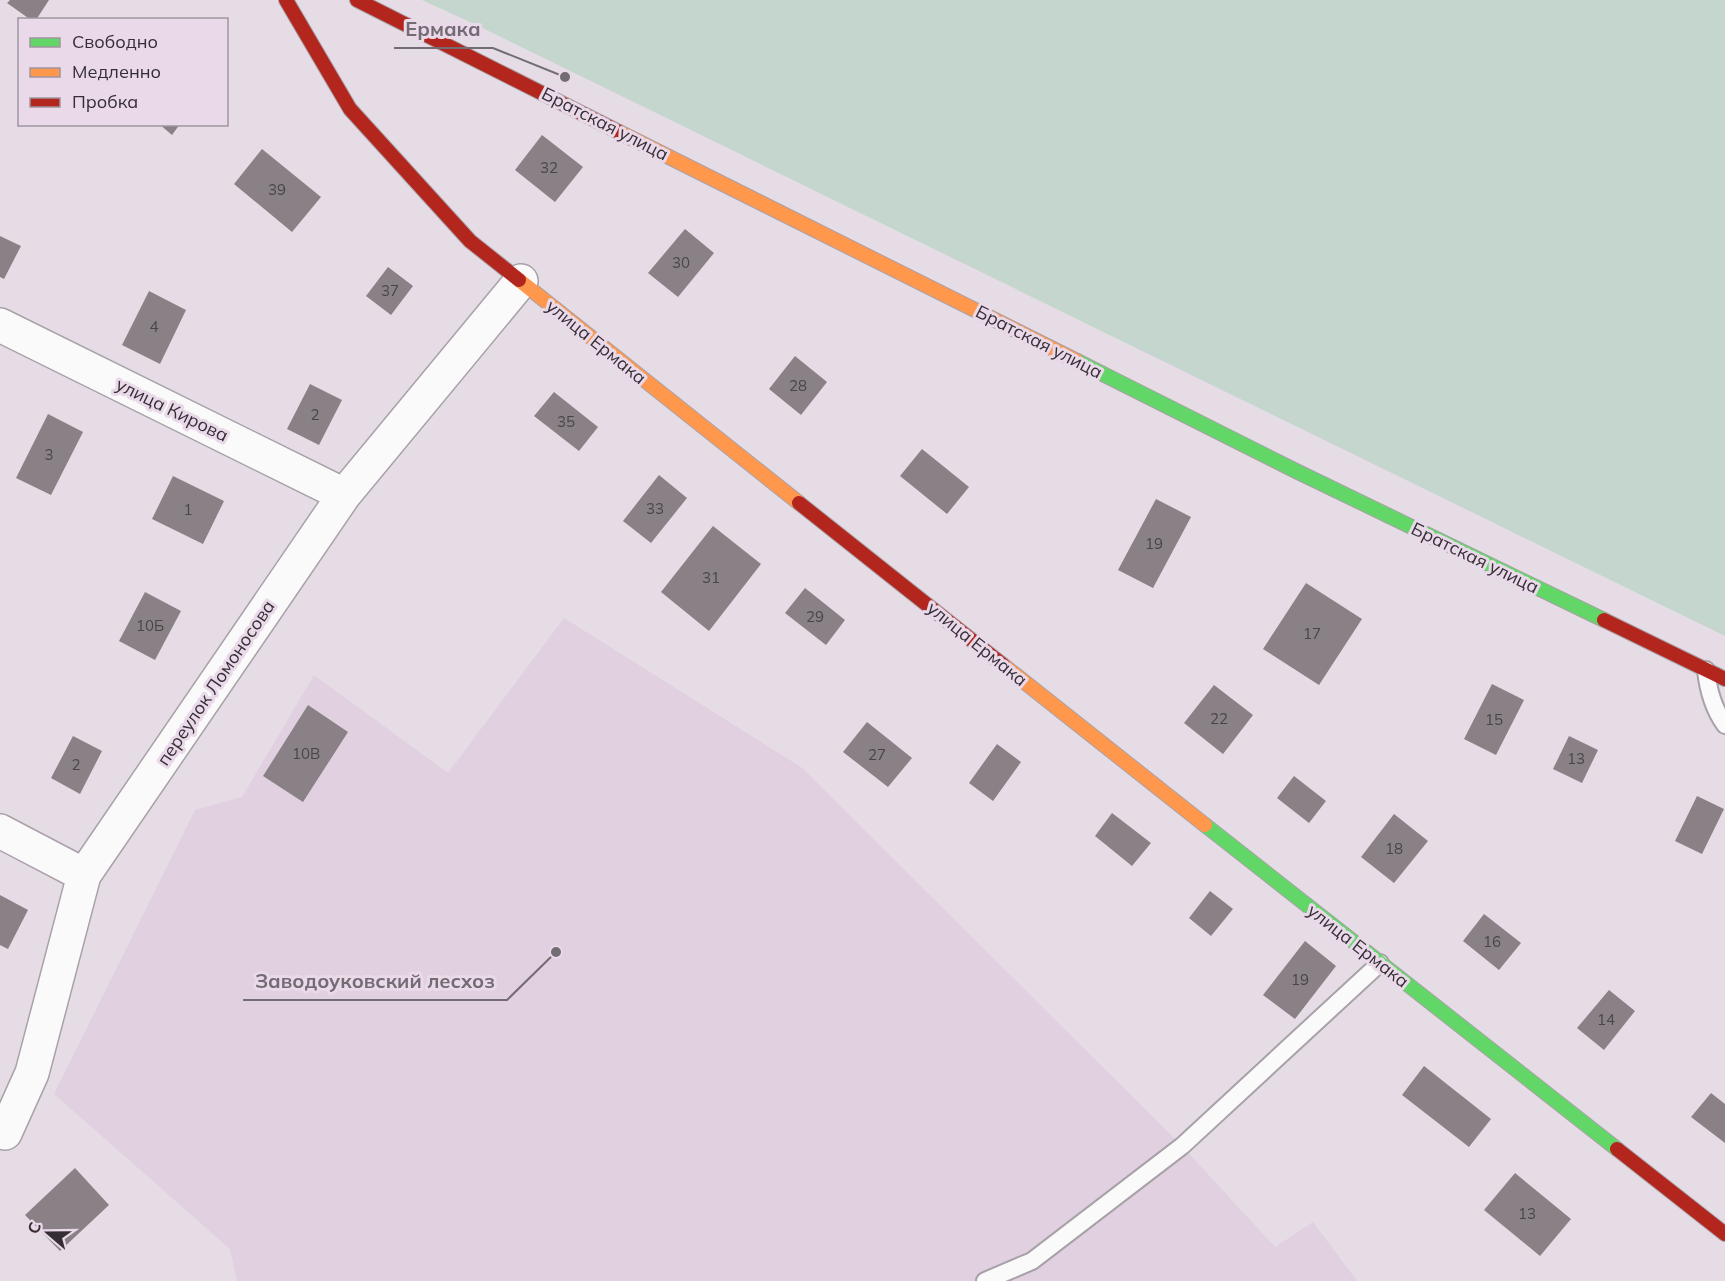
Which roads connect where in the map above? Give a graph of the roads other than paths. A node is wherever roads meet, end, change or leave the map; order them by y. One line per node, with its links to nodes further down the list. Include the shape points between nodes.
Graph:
1 (286, 0): 3 (street, улица Ермака, via 350,109 470,242)
2 (357, 0): 6 (street, Братская улица, via 1296,471)
3 (521, 281): 5 (street, переулок Ломоносова); 11 (street, улица Ермака)
4 (0, 325): 5 (street, улица Кирова)
5 (344, 495): 10 (street, переулок Ломоносова)
6 (1706, 670): 7 (street, Братская улица); 8 (lane, via 1708,688)
7 (1725, 679)
8 (1725, 725)
9 (0, 831): 10 (street)
10 (84, 875): 12 (street, переулок Ломоносова, via 32,1073)
11 (1380, 963): 13 (street, улица Ермака); 14 (lane, via 1182,1146 1032,1261)
12 (5, 1134)
13 (1725, 1234)
14 (985, 1281)

